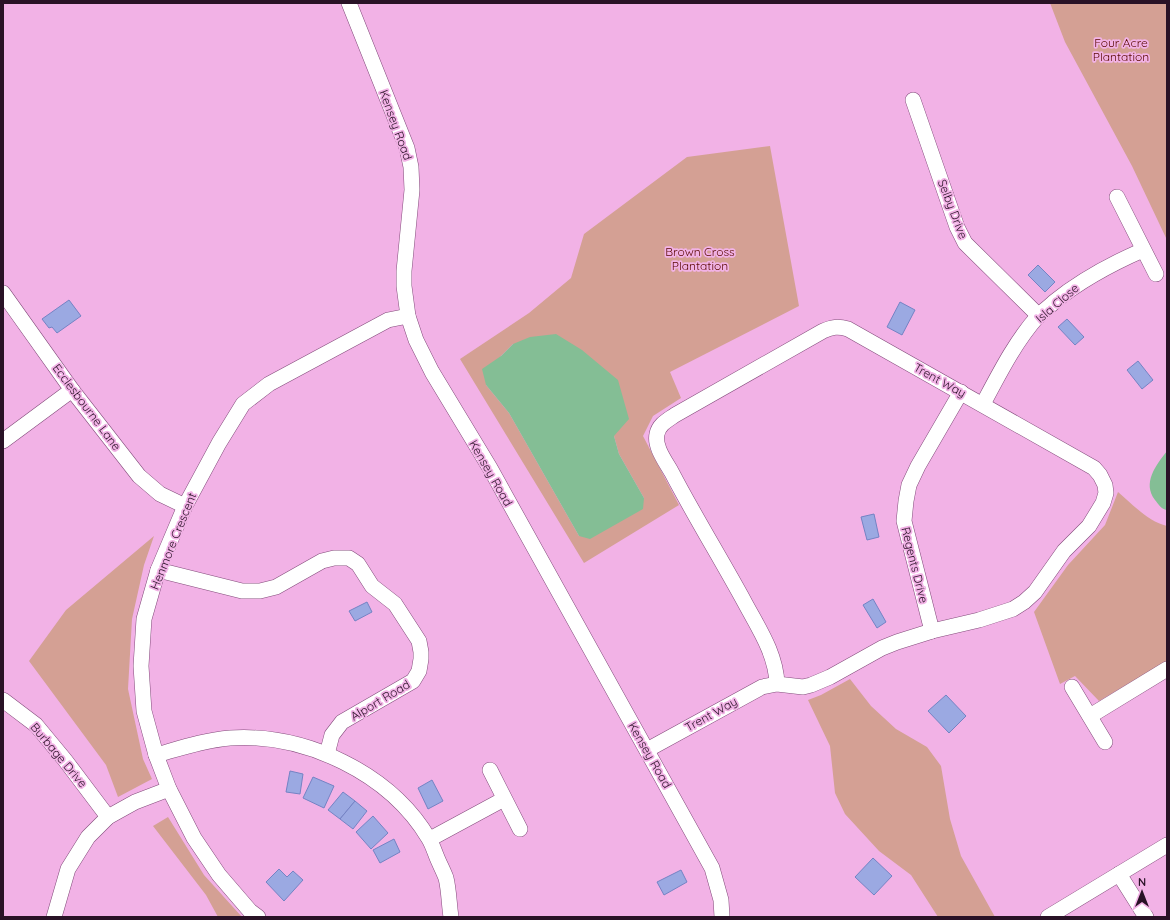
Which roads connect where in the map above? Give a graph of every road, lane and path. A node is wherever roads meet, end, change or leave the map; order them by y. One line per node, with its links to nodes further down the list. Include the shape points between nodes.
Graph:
1 (349, 3): 7 (street, Kensey Road, via 407,148 411,167 412,190 404,271)
2 (913, 100): 8 (street, Selby Drive, via 957,227 965,243)
3 (1117, 197): 4 (street)
4 (1143, 250): 5 (street); 8 (street, Isla Close, via 1087,278)
5 (1156, 274)
6 (3, 293): 9 (street, Ecclesbourne Lane)
7 (408, 316): 13 (street, Henmore Crescent, via 388,320 254,394 243,404); 22 (street, Kensey Road, via 416,340 432,372 490,468)
8 (1039, 316): 11 (street, Isla Close, via 1006,361)
9 (72, 390): 12 (street); 13 (street, Ecclesbourne Lane, via 139,476 160,494)
10 (961, 392): 11 (street, Trent Way); 15 (street, Regents Drive, via 918,466 909,485 906,501 904,522); 17 (street, Trent Way, via 840,326 823,331 660,426 656,435 658,446 765,640 775,664)
11 (983, 404): 15 (street, Trent Way, via 1094,468 1105,485 1106,493 1089,526 1064,551 1035,592 1024,602 1013,609 992,616)
12 (3, 441)
13 (184, 506): 14 (street, Henmore Crescent)
14 (158, 570): 23 (street, Alport Road, via 242,591 260,591 276,588 322,561 349,558 358,564 372,586 395,604 419,641 419,671 413,681 342,722 332,735); 24 (street, Henmore Crescent, via 144,619 141,666 144,711)
15 (932, 632): 17 (street, Trent Way, via 882,648 811,685 803,687)
16 (1167, 669): 20 (street)
17 (777, 684): 22 (street, Trent Way, via 762,687)
18 (1072, 688): 20 (street)
19 (4, 702): 28 (street, Burbage Drive, via 36,725)
20 (1090, 716): 21 (street)
21 (1105, 742)
22 (647, 750): 36 (street, Kensey Road, via 712,868 721,900)
23 (326, 754): 24 (street, via 283,741 230,738 198,743); 30 (street, via 352,766 388,791 408,810)
24 (156, 756): 26 (street, Henmore Crescent)
25 (490, 770): 27 (street)
26 (169, 790): 28 (street, via 135,802); 34 (street, Henmore Crescent, via 194,838 219,874)
27 (504, 799): 29 (street); 30 (street)
28 (108, 817): 33 (street, via 88,837 68,869)
29 (520, 829)
30 (430, 839): 35 (street, via 446,878)
31 (1167, 845): 32 (street)
32 (1119, 874): 37 (street); 38 (street)
33 (54, 917)
34 (258, 917)
35 (451, 917)
36 (722, 917)
37 (1048, 917)
38 (1146, 917)

